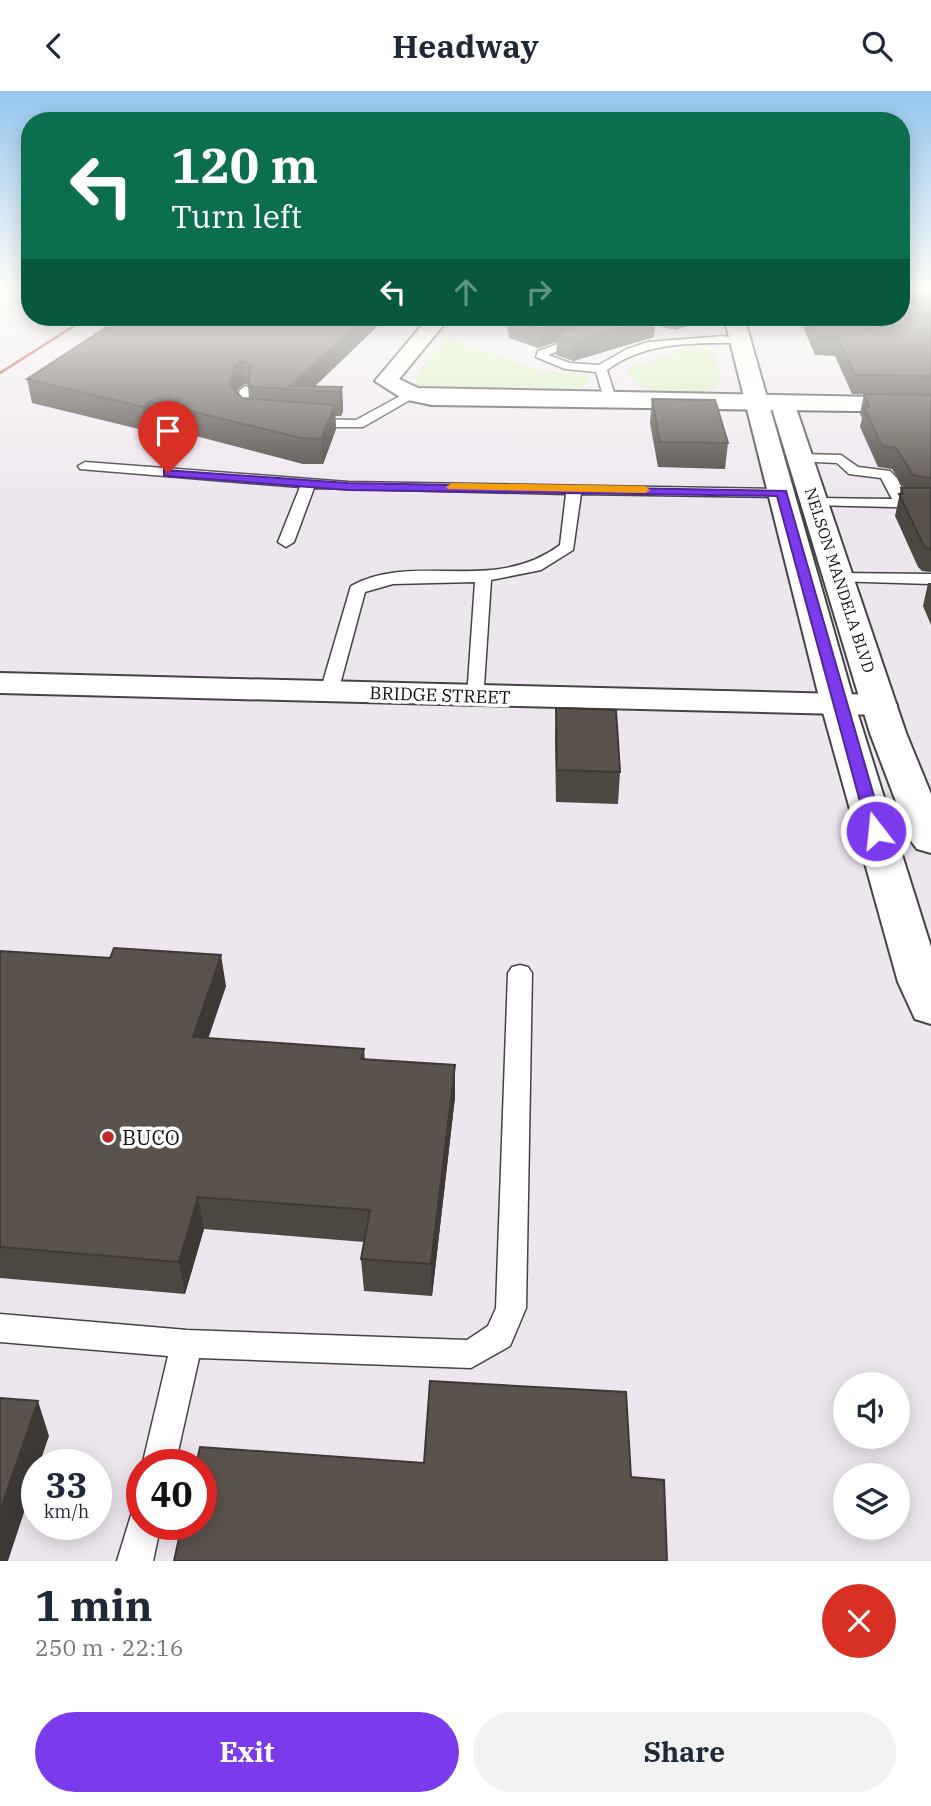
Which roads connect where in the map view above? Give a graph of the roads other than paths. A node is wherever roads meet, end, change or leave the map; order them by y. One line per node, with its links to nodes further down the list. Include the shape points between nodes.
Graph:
1 (404, 360): 8 (street, via 386,381)
2 (549, 360): 6 (lane, via 569,366)
3 (589, 360): 6 (lane)
4 (608, 360): 6 (lane)
5 (755, 360): 10 (street, NELSON MANDELA BLVD)
6 (603, 363): 9 (lane)
7 (246, 390): 12 (lane, via 242,412)
8 (411, 394): 9 (street); 13 (lane, via 358,424)
9 (610, 399): 10 (street)
10 (769, 401): 11 (street); 14 (street, NELSON MANDELA BLVD); 18 (street, NELSON MANDELA BLVD)
11 (931, 405)
12 (263, 421)
13 (289, 422)
14 (801, 458): 19 (street, NELSON MANDELA BLVD); 20 (lane, via 841,459 854,471 885,474)
15 (85, 466): 16 (lane)
16 (309, 484): 17 (lane); 22 (lane)
17 (574, 489): 18 (lane); 23 (lane, via 568,547 559,556)
18 (782, 493): 29 (street, NELSON MANDELA BLVD)
19 (815, 502): 20 (lane); 24 (street, NELSON MANDELA BLVD)
20 (901, 503): 21 (lane)
21 (931, 504)
22 (286, 542)
23 (483, 576): 27 (lane, via 387,579 357,589); 28 (lane)
24 (839, 578): 25 (lane); 30 (street, NELSON MANDELA BLVD)
25 (931, 579)
26 (0, 683): 27 (street, BRIDGE STREET)
27 (329, 692): 28 (street, BRIDGE STREET)
28 (476, 697): 29 (street, BRIDGE STREET)
29 (838, 705): 30 (street, BRIDGE STREET); 33 (street, NELSON MANDELA BLVD)
30 (880, 705): 31 (street, NELSON MANDELA BLVD)
31 (931, 841)
32 (520, 973): 35 (lane, via 511,1308 499,1336 471,1354)
33 (927, 991)
34 (0, 1328): 35 (lane)
35 (187, 1344): 36 (lane)
36 (162, 1449)
37 (140, 1540): 38 (lane)
38 (135, 1561)

